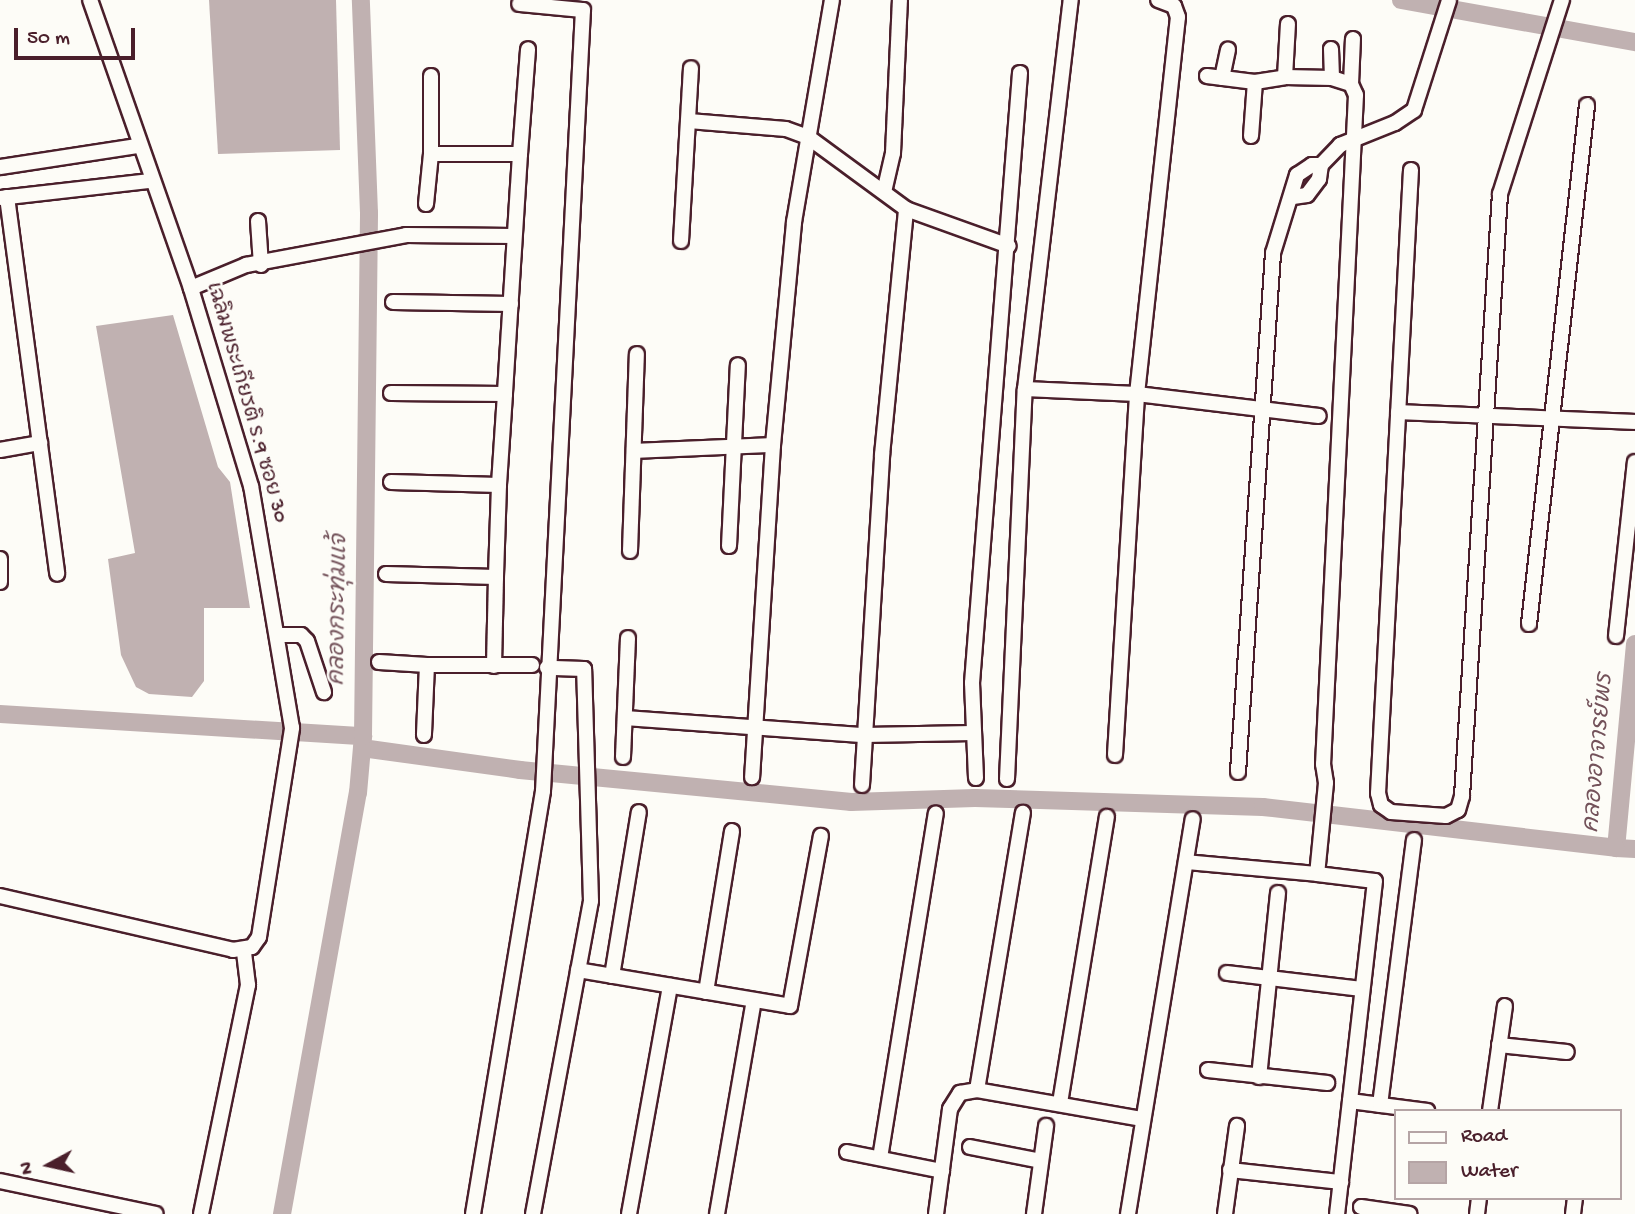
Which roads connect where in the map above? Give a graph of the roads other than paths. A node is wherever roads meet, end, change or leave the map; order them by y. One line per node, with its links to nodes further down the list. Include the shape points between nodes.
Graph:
1 (832, 0): 24 (street)
2 (900, 0): 33 (street, via 893,153)
3 (1071, 0): 48 (street)
4 (1158, 0): 51 (street, via 1174,6 1178,17)
5 (1449, 0): 25 (street, via 1414,110 1395,124)
6 (1562, 0): 54 (street, via 1500,194)
7 (93, 1): 26 (street, เฉลิมพระเกียรติ ร.9 ซอย 30)
8 (519, 4): 81 (street, via 583,10)
9 (1288, 24): 17 (street)
10 (1353, 39): 20 (street)
11 (528, 49): 27 (street)
12 (1331, 49): 18 (street)
13 (1228, 50): 19 (street, via 1214,77)
14 (691, 68): 22 (street)
15 (1020, 73): 41 (street)
16 (431, 76): 28 (street)
17 (1284, 76): 18 (street); 19 (street)
18 (1332, 78): 20 (street)
19 (1255, 82): 23 (street)
20 (1351, 84): 25 (street, via 1356,95)
21 (1587, 105): 56 (street)
22 (689, 121): 24 (street, via 786,129); 40 (street)
23 (1251, 136)
24 (808, 137): 33 (street); 59 (street, via 794,222)
25 (1357, 138): 29 (street, via 1340,145); 104 (street, via 1348,220 1322,764 1326,783)
26 (138, 146): 30 (street); 32 (street, เฉลิมพระเกียรติ ร.9 ซอย 30)
27 (520, 153): 28 (street); 39 (street)
28 (431, 154): 36 (street)
29 (1321, 165): 34 (street, via 1319,179 1307,195); 34 (street, via 1297,175)
30 (0, 167)
31 (1411, 170): 53 (street)
32 (150, 181): 35 (street); 43 (street, เฉลิมพระเกียรติ ร.9 ซอย 30)
33 (884, 192): 37 (street)
34 (1293, 197): 52 (street, via 1273,253)
35 (3, 198): 58 (street)
36 (426, 204)
37 (906, 209): 41 (street); 87 (street, via 882,455)
38 (258, 220): 42 (street)
39 (514, 236): 42 (street, via 403,235); 45 (street)
40 (681, 241)
41 (1009, 246): 85 (street, via 972,683)
42 (261, 265): 43 (street, via 246,265)
43 (191, 289): 74 (street, เฉลิมพระเกียรติ ร.9 ซอย 30, via 251,486)
44 (393, 302): 45 (street)
45 (510, 303): 50 (street)
46 (636, 354): 62 (street)
47 (738, 365): 60 (street)
48 (1025, 389): 51 (street); 93 (street)
49 (391, 393): 50 (street)
50 (505, 394): 65 (street)
51 (1137, 394): 52 (street); 88 (street)
52 (1259, 409): 55 (street); 90 (street)
53 (1398, 412): 54 (street); 54 (street, via 1379,799 1391,812 1446,816 1458,810 1462,796)
54 (1486, 415): 56 (street)
55 (1319, 416)
56 (1553, 416): 57 (street); 73 (street)
57 (1635, 422)
58 (40, 443): 61 (street); 69 (street)
59 (773, 445): 60 (street); 84 (street)
60 (733, 446): 62 (street); 66 (street)
61 (0, 450)
62 (634, 452): 67 (street)
63 (1635, 462): 75 (street)
64 (391, 482): 65 (street)
65 (499, 485): 71 (street)
66 (729, 546)
67 (630, 551)
68 (0, 559): 72 (street)
69 (57, 574)
70 (386, 575): 71 (street)
71 (496, 577): 80 (street)
72 (0, 582)
73 (1530, 624)
74 (278, 635): 82 (street, via 300,635 307,642); 107 (street, เฉลิมพระเกียรติ ร.9 ซอย 30, via 292,728 258,937)
75 (1616, 636)
76 (628, 638): 83 (street)
77 (379, 662): 78 (street)
78 (427, 665): 80 (street); 86 (street)
79 (531, 665): 80 (street)
80 (494, 666)
81 (547, 668): 108 (street, via 584,668 591,901); 142 (street, via 543,792)
82 (324, 692)
83 (625, 718): 84 (street); 89 (street)
84 (758, 727): 87 (street); 91 (street)
85 (973, 733): 87 (street); 92 (street)
86 (424, 735)
87 (864, 735): 94 (street)
88 (1115, 755)
89 (623, 757)
90 (1238, 772)
91 (752, 777)
92 (976, 778)
93 (1007, 779)
94 (862, 785)
95 (639, 812): 110 (street)
96 (1023, 813): 122 (street)
97 (936, 814): 133 (street)
98 (1107, 817): 124 (street)
99 (1193, 819): 103 (street)
100 (732, 831): 114 (street)
101 (821, 836): 115 (street, via 790,1006)
102 (1414, 839): 125 (street)
103 (1186, 862): 104 (street); 128 (street)
104 (1317, 874): 113 (street, via 1375,881)
105 (1278, 893): 111 (street)
106 (0, 896): 107 (street)
107 (244, 950): 141 (street, via 248,985)
108 (578, 970): 110 (street); 143 (street)
109 (1227, 973): 111 (street)
110 (612, 976): 112 (street)
111 (1267, 978): 113 (street); 120 (street)
112 (670, 986): 114 (street); 144 (street)
113 (1361, 989): 123 (street)
114 (706, 992): 115 (street)
115 (754, 1000): 145 (street)
116 (1505, 1006): 117 (street)
117 (1499, 1045): 118 (street); 127 (street)
118 (1567, 1052)
119 (1208, 1070): 120 (street)
120 (1259, 1077): 121 (street)
121 (1327, 1083)
122 (978, 1090): 124 (street); 136 (street, via 960,1093 954,1100)
123 (1350, 1101): 125 (street); 138 (street)
124 (1060, 1103): 128 (street)
125 (1380, 1105): 126 (street)
126 (1411, 1109)
127 (1490, 1109)
128 (1142, 1119): 148 (street)
129 (1046, 1126): 134 (street)
130 (1237, 1126): 135 (street)
131 (970, 1147): 134 (street)
132 (847, 1152): 133 (street)
133 (880, 1158): 136 (street)
134 (1041, 1161): 147 (street)
135 (1230, 1170): 138 (street); 149 (street)
136 (942, 1171): 146 (street)
137 (0, 1181): 140 (street)
138 (1340, 1182): 150 (street)
139 (1361, 1207): 151 (street)
140 (156, 1214)
141 (201, 1214)
142 (474, 1214)
143 (533, 1214)
144 (629, 1214)
145 (718, 1214)
146 (936, 1214)
147 (1034, 1214)
148 (1128, 1214)
149 (1225, 1214)
150 (1337, 1214)
151 (1410, 1214)

